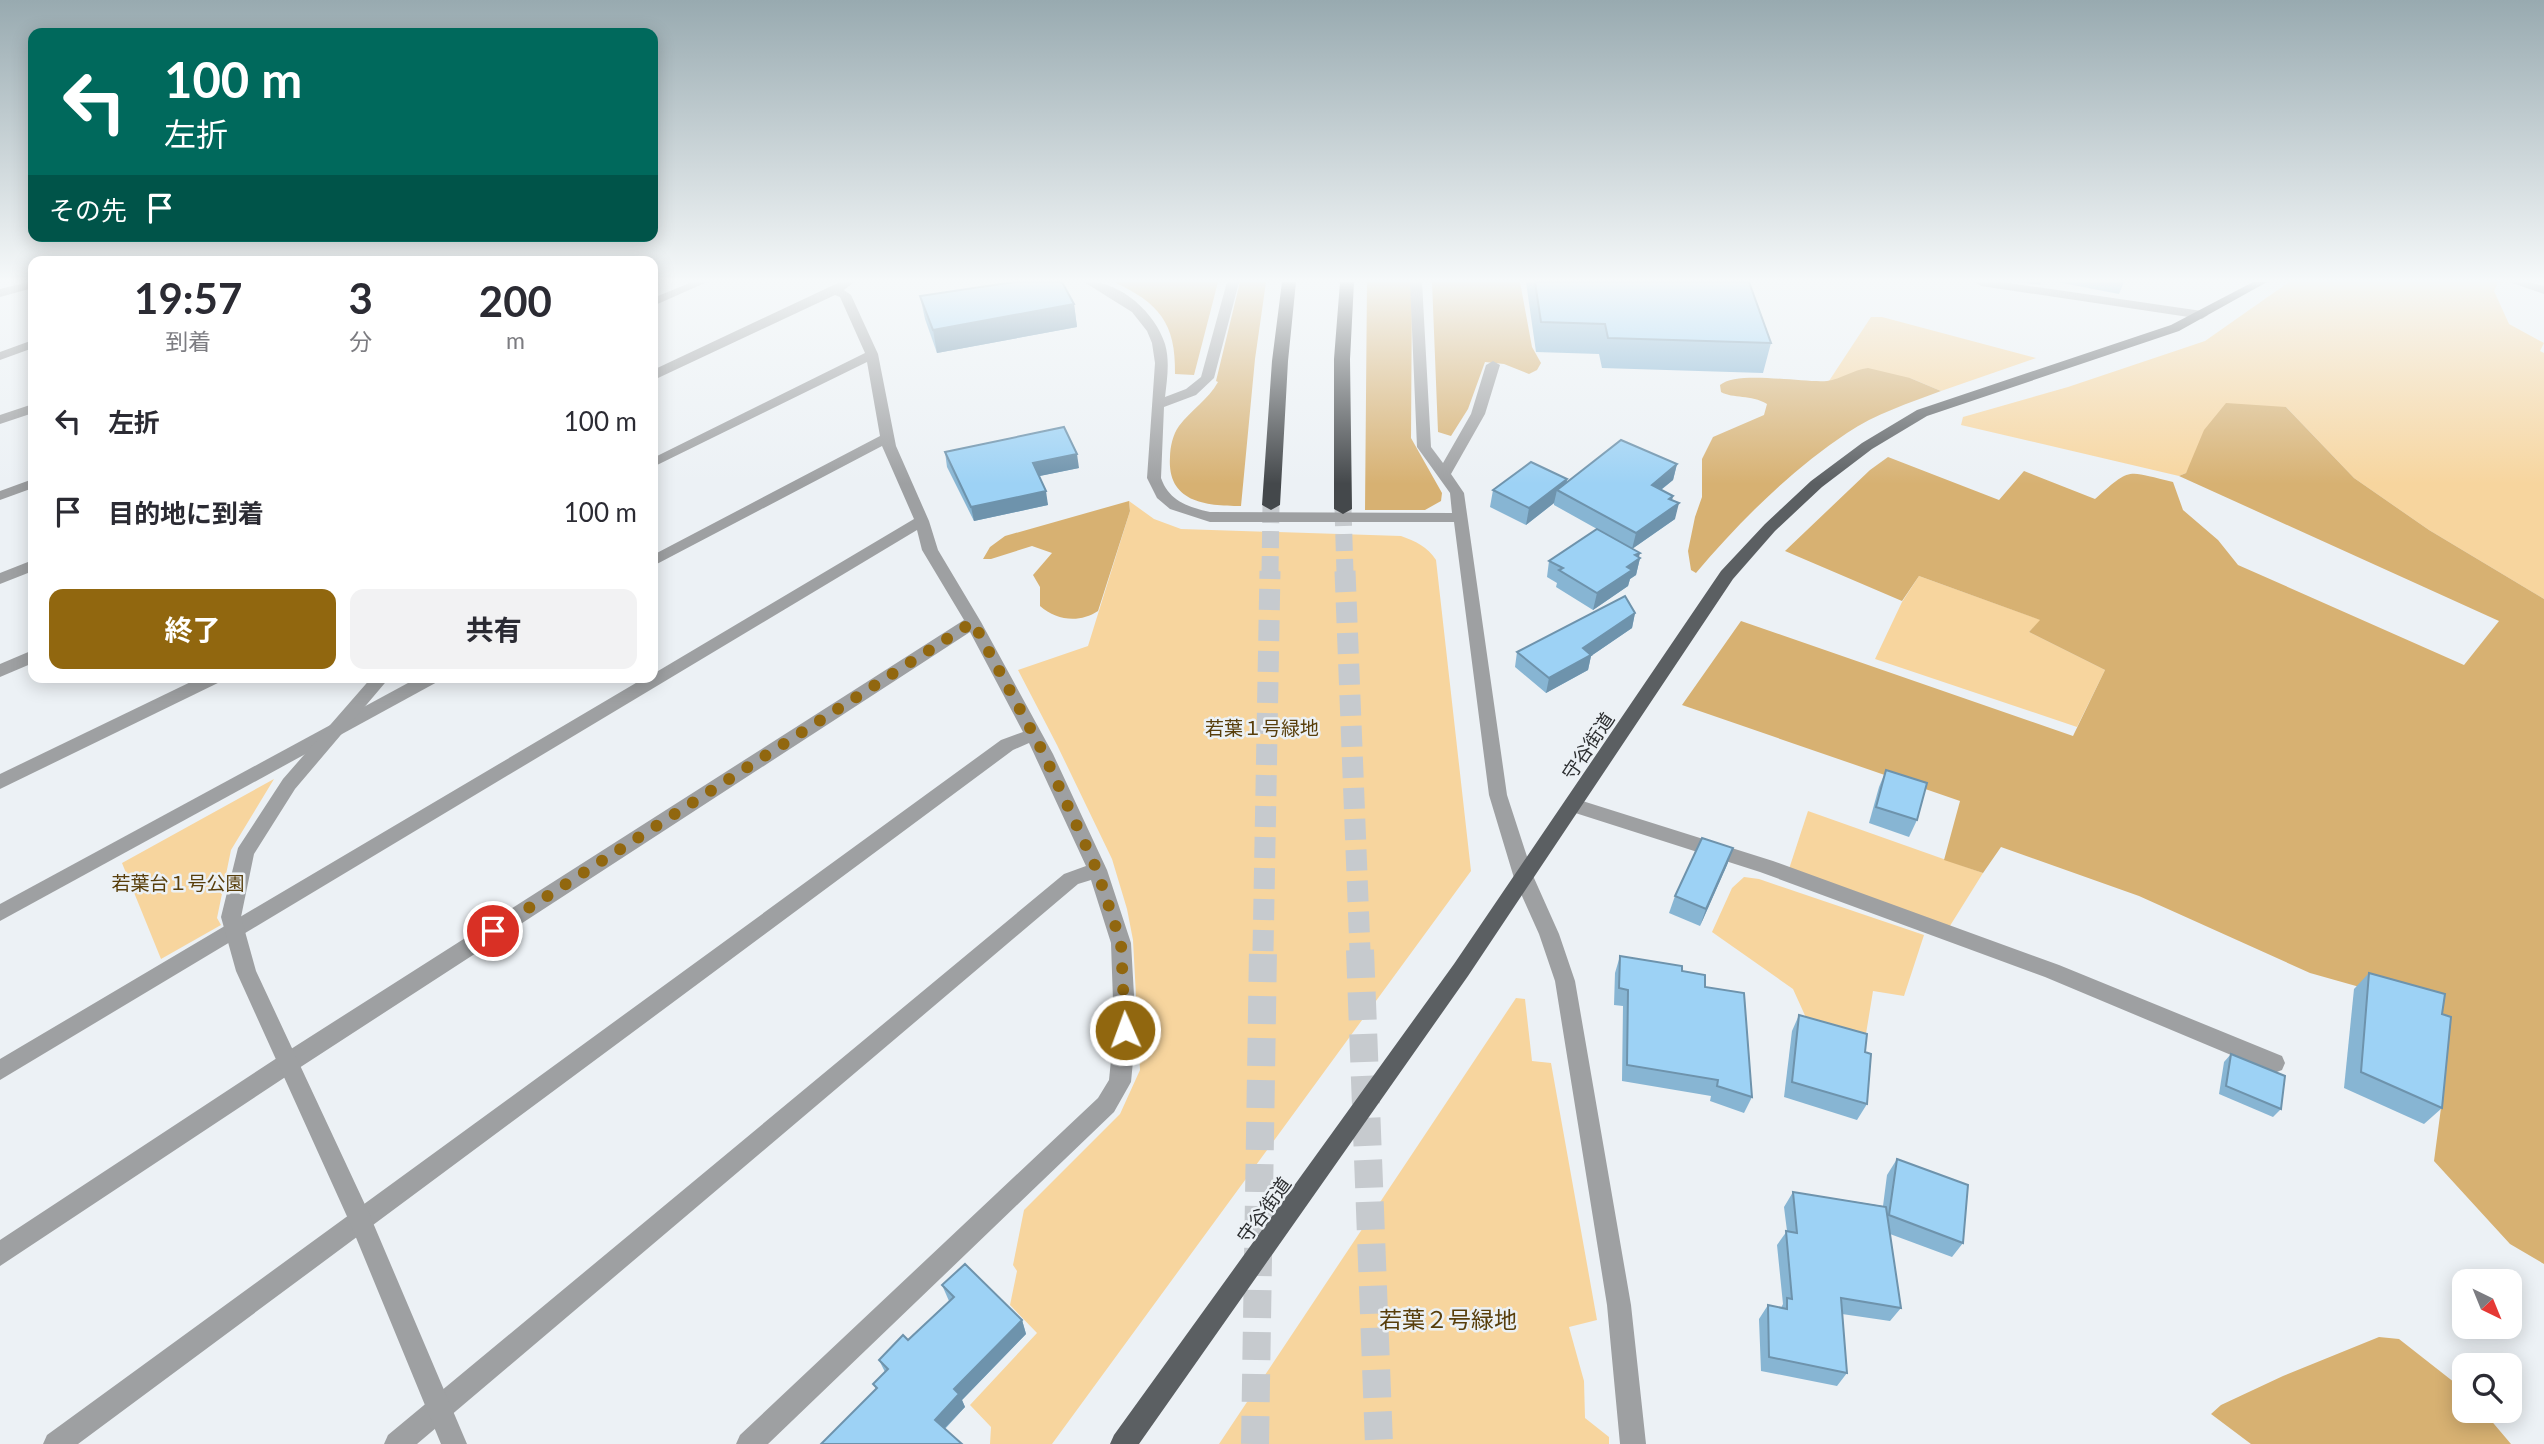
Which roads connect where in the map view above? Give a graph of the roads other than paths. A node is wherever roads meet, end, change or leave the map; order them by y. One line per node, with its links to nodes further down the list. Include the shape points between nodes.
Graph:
1 (18, 349): 11 (street)
2 (707, 349): 13 (street)
3 (870, 349): 10 (street)
4 (1159, 349): 14 (street)
5 (1215, 349): 14 (street, via 1207,379 1191,392)
6 (1281, 349): 22 (highway)
7 (1343, 349): 23 (highway)
8 (1419, 349): 19 (street, via 1423,447)
9 (2114, 349): 40 (main road, 守谷街道, via 1922,413 1886,432 1807,491 1727,575)
10 (872, 354): 17 (street); 18 (street)
11 (0, 356)
12 (1493, 365): 19 (street, via 1478,414)
13 (658, 373)
14 (1157, 405): 24 (street, via 1154,478 1156,489 1172,505 1210,517)
15 (28, 410): 16 (street)
16 (0, 420)
17 (888, 437): 25 (street); 26 (street)
18 (658, 461)
19 (1444, 474): 24 (street, via 1457,493)
20 (28, 485): 21 (street)
21 (0, 496)
22 (1271, 506)
23 (1343, 509)
24 (1460, 518): 42 (street, via 1498,794)
25 (922, 521): 29 (street, via 930,550); 32 (street)
26 (658, 558)
27 (28, 567): 28 (street)
28 (0, 579)
29 (973, 622): 38 (street); 45 (street)
30 (28, 658): 31 (street)
31 (0, 671)
32 (658, 678)
33 (204, 683): 39 (street)
34 (377, 683): 37 (street)
35 (422, 683): 37 (street)
36 (650, 683): 44 (street)
37 (332, 733): 43 (street); 44 (street, via 289,784 245,853 231,917)
38 (1034, 735): 41 (street); 48 (street, via 1007,745)
39 (0, 782)
40 (1573, 805): 42 (main road, 守谷街道); 46 (street, via 1766,866 2052,971)
41 (1097, 870): 50 (street, via 1071,879); 54 (street, via 1121,943 1125,1030 1120,1082 1105,1105)
42 (1524, 878): 55 (main road, 守谷街道); 56 (street, via 1565,981 1619,1305)
43 (0, 913)
44 (236, 930): 45 (street, via 246,971); 47 (street)
45 (288, 1063): 48 (street); 49 (street)
46 (2274, 1063)
47 (0, 1070)
48 (360, 1219): 50 (street); 51 (street)
49 (0, 1254)
50 (438, 1409): 52 (street); 53 (street)
51 (56, 1444)
52 (397, 1444)
53 (454, 1444)
54 (749, 1444)
55 (1123, 1444)
56 (1633, 1444)

